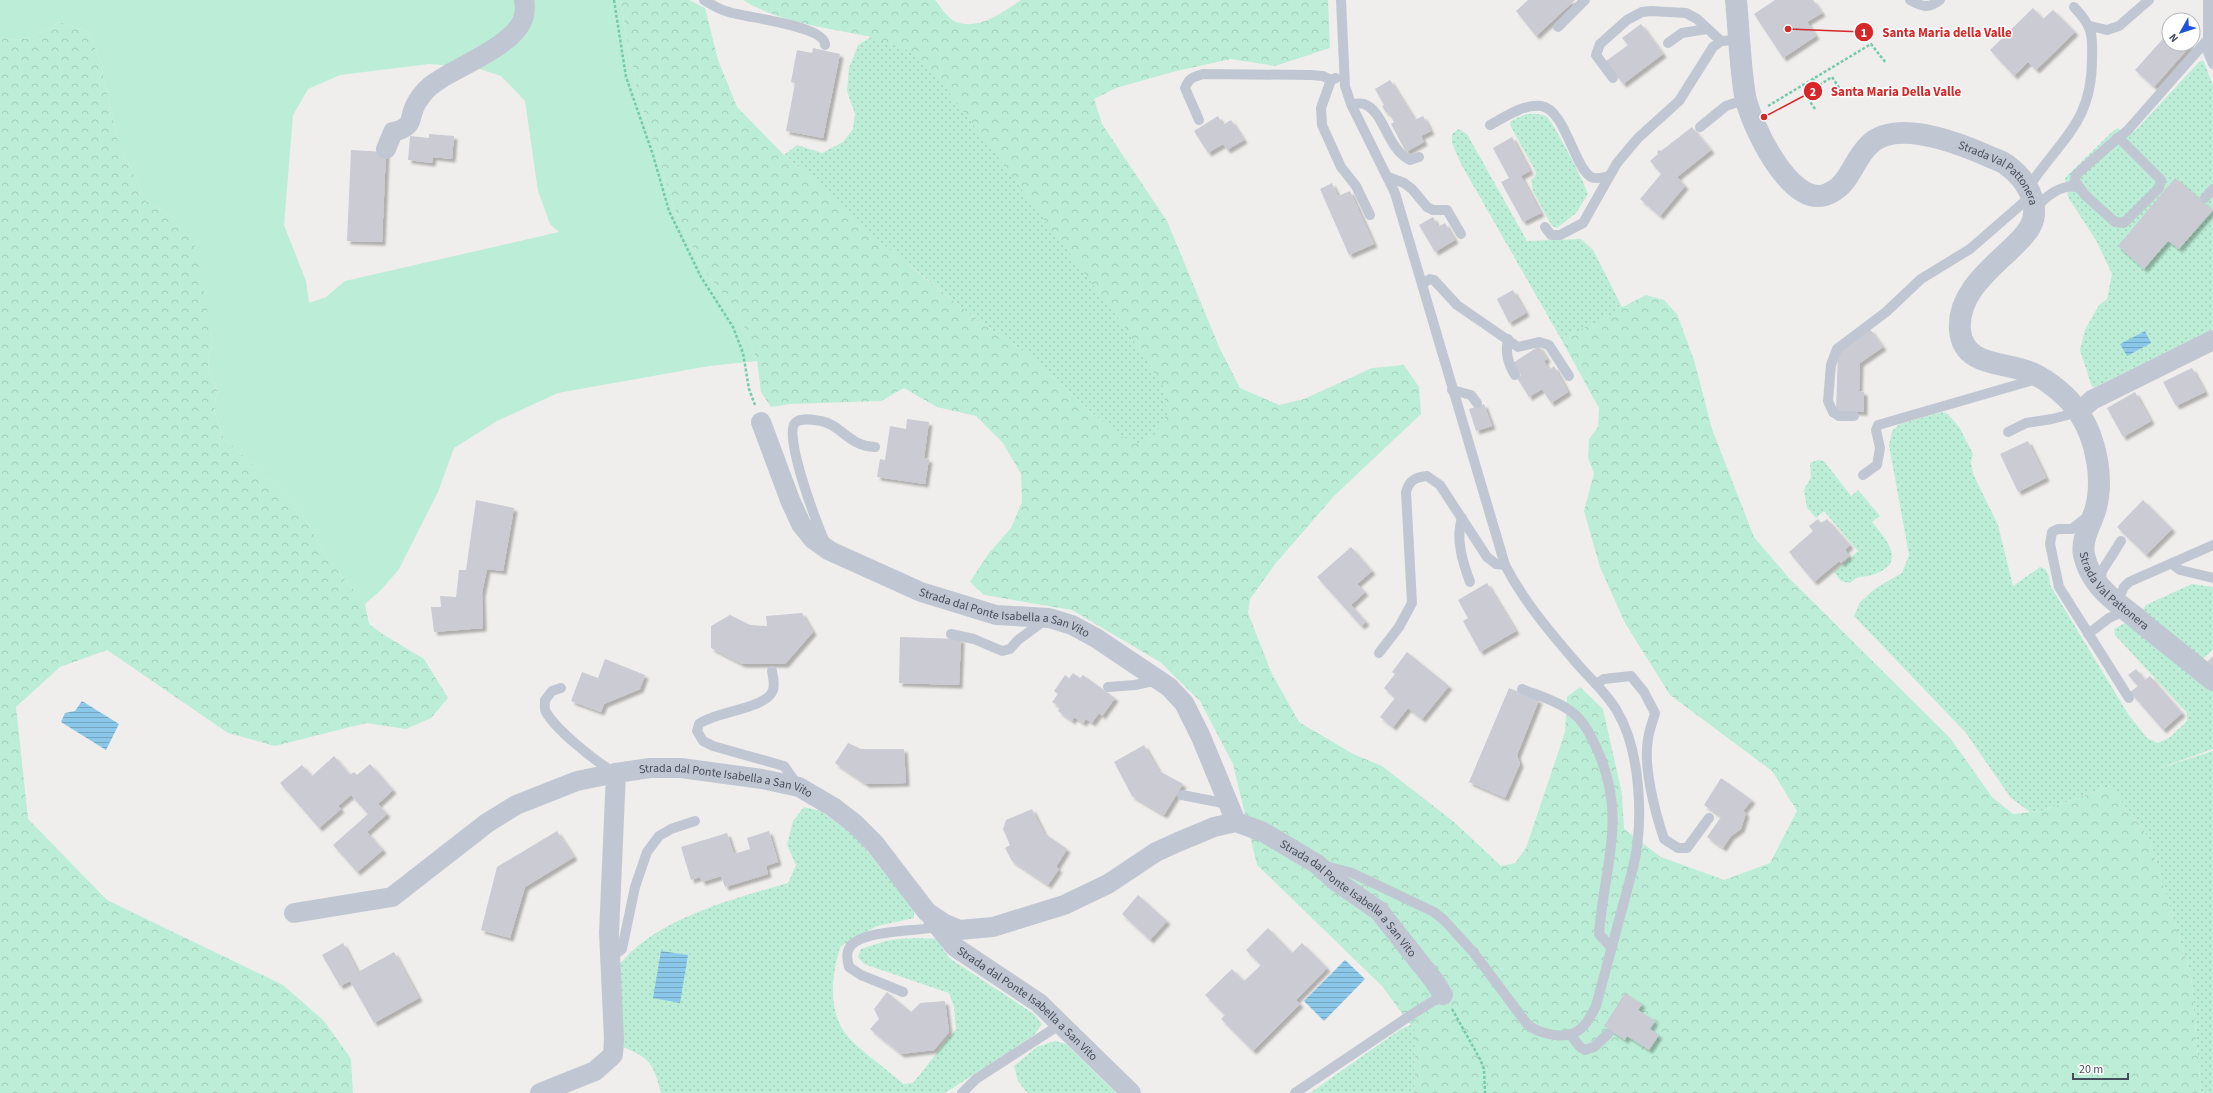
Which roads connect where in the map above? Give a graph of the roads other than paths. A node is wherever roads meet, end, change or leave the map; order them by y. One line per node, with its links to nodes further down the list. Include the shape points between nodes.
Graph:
1 (524, 0): 28 (street, via 524,16 517,30 500,44 434,83 417,102 410,123 405,129 393,132)
2 (704, 0): 17 (lane, via 728,12 808,29 821,36)
3 (1341, 0): 19 (lane)
4 (1585, 0): 12 (lane)
5 (1737, 0): 15 (street, Strada Val Pattonera)
6 (1910, 0): 7 (lane, via 1926,7)
7 (1940, 0)
8 (2149, 0): 11 (lane, via 2119,26 2106,30)
9 (2208, 0): 14 (lane)
10 (2074, 7): 11 (lane)
11 (2090, 26): 35 (lane, via 2092,68 2087,104)
12 (1558, 27)
13 (1707, 29): 15 (lane); 16 (lane, via 1682,33); 20 (lane, via 1686,13 1642,12 1627,20 1597,48 1596,55)
14 (2209, 38): 18 (lane, via 2208,52); 27 (lane, via 2127,131)
15 (1730, 40): 23 (street, Strada Val Pattonera); 30 (lane, via 1713,47 1679,101 1638,138)
16 (1668, 43)
17 (825, 45)
18 (2213, 64)
19 (1344, 76): 21 (lane); 22 (lane)
20 (1613, 78)
21 (1331, 80): 24 (lane, via 1311,75 1198,75 1188,82 1185,88); 36 (lane, via 1321,108 1322,125 1341,167 1356,186)
22 (1351, 104): 29 (lane, via 1363,103 1372,110 1397,151 1404,157 1410,160); 31 (lane)
23 (1748, 108): 26 (lane, via 1726,106); 35 (street, Strada Val Pattonera, via 1764,143 1781,170 1792,185 1809,195 1817,196 1835,190 1844,183 1866,147 1872,142 1889,135 1919,134 1943,140 2008,165)
24 (1199, 120)
25 (1490, 125): 30 (lane, via 1519,109 1542,106 1559,122 1591,177 1597,179)
26 (1700, 127)
27 (2117, 138): 32 (lane, via 2076,175); 32 (lane, via 2159,176 2161,185 2124,224 2115,222)
28 (386, 149)
29 (1419, 157)
30 (1609, 176): 37 (lane, via 1582,223 1560,235 1551,235)
31 (1388, 177): 38 (lane, via 1412,188 1427,207 1433,210 1448,210); 39 (lane)
32 (2078, 188): 35 (lane, via 2064,186 2045,198)
33 (2213, 189): 34 (lane)
34 (2205, 198)
35 (2031, 199): 44 (street, Strada Val Pattonera, via 2031,225 1970,293 1962,310 1959,327 1961,341 1977,358 2021,369); 48 (lane, via 1970,249 1921,279 1886,312 1837,348 1832,365 1828,401 1833,412 1839,416)
36 (1370, 215)
37 (1544, 228)
38 (1461, 234)
39 (1422, 284): 40 (lane, via 1430,279 1434,280 1457,305); 45 (lane)
40 (1508, 339): 42 (lane, via 1506,346 1509,365); 43 (lane, via 1518,347 1539,342 1549,345)
41 (2213, 340): 47 (street, via 2092,400)
42 (1516, 375)
43 (1569, 376)
44 (2041, 378): 47 (street, Strada Val Pattonera); 52 (lane, via 1878,425 1876,430 1880,448 1877,465)
45 (1452, 390): 46 (lane, via 1471,395); 59 (lane)
46 (1477, 403)
47 (2079, 412): 50 (lane, via 2026,423); 53 (street, Strada Val Pattonera, via 2096,453 2099,484)
48 (1854, 416)
49 (762, 422): 57 (street, Strada dal Ponte Isabella a San Vito, via 801,524 813,539)
50 (2008, 432)
51 (875, 447): 57 (lane, via 855,443 823,421 800,420 794,423 791,431 800,473)
52 (1864, 475)
53 (2096, 508): 62 (street, Strada Val Pattonera, via 2084,540 2084,554 2089,569); 66 (lane, via 2072,529 2058,529 2052,532 2050,538 2059,587)
54 (1462, 518): 59 (lane, via 1490,561); 61 (lane, via 1461,552); 67 (lane, via 1440,484 1433,478 1419,476 1408,484 1406,502 1412,603 1399,627)
55 (2121, 541): 62 (lane, via 2102,571)
56 (2213, 545): 58 (lane)
57 (830, 551): 64 (street, Strada dal Ponte Isabella a San Vito, via 921,592 966,606 996,615)
58 (2172, 564): 60 (lane, via 2180,570); 63 (lane, via 2129,582 2124,587)
59 (1505, 565): 71 (lane, via 1523,596)
60 (2213, 578)
61 (1470, 582)
62 (2100, 585): 63 (street, Strada Val Pattonera)
63 (2122, 606): 66 (lane); 70 (street, Strada Val Pattonera)
64 (1049, 618): 65 (lane, via 1033,628 1010,649 1002,651 974,639); 69 (street, Strada dal Ponte Isabella a San Vito, via 1072,625 1096,638)
65 (951, 634)
66 (2088, 634): 75 (lane)
67 (1379, 653)
68 (772, 671): 77 (lane, via 773,690 768,698 760,703 708,717 699,724 697,731 703,741 713,746 784,766)
69 (1160, 680): 72 (lane); 79 (street, Strada dal Ponte Isabella a San Vito, via 1184,703)
70 (2213, 680)
71 (1596, 684): 80 (lane, via 1604,679 1631,676 1655,712 1648,739 1647,756 1664,839 1678,848 1687,848); 85 (lane, via 1624,723 1632,752 1639,801 1638,847)
72 (1108, 687)
73 (561, 688): 76 (lane, via 552,691 545,700 545,711 598,764)
74 (1522, 688): 85 (lane, via 1551,700 1580,719 1600,756 1614,822 1599,934)
75 (2129, 698)
76 (616, 773): 77 (street, Strada dal Ponte Isabella a San Vito, via 650,768 681,768 762,779); 83 (street, Strada dal Ponte Isabella a San Vito, via 577,781 516,805 487,823 392,897); 86 (street, via 608,933)
77 (799, 787): 84 (street, Strada dal Ponte Isabella a San Vito, via 833,807 855,824 875,844)
78 (1182, 795): 79 (lane)
79 (1232, 813): 82 (street, Strada dal Ponte Isabella a San Vito); 84 (street, Strada dal Ponte Isabella a San Vito, via 1214,827 1156,852 1108,884 1064,904 1016,921 976,930 958,930)
80 (1709, 818)
81 (695, 821): 86 (lane, via 659,836 647,852 635,887 622,949)
82 (1317, 864): 88 (street, Strada dal Ponte Isabella a San Vito, via 1336,881 1380,911); 90 (lane, via 1352,873 1434,912 1458,934 1531,1028 1545,1034)
83 (294, 913)
84 (932, 919): 87 (lane, via 924,930 866,936 852,943 847,952 849,967 861,975); 89 (street, Strada dal Ponte Isabella a San Vito, via 956,948 1039,1003)
85 (1611, 947): 90 (lane, via 1592,1014 1585,1024)
86 (610, 959): 92 (street, via 613,1054 595,1071)
87 (903, 992)
88 (1444, 995): 95 (lane)
89 (1061, 1024): 93 (lane, via 976,1079); 94 (street, Strada dal Ponte Isabella a San Vito)
90 (1570, 1034): 91 (lane, via 1585,1050 1594,1047)
91 (1608, 1034)
92 (540, 1093)
93 (962, 1093)
94 (1131, 1093)
95 (1295, 1093)

